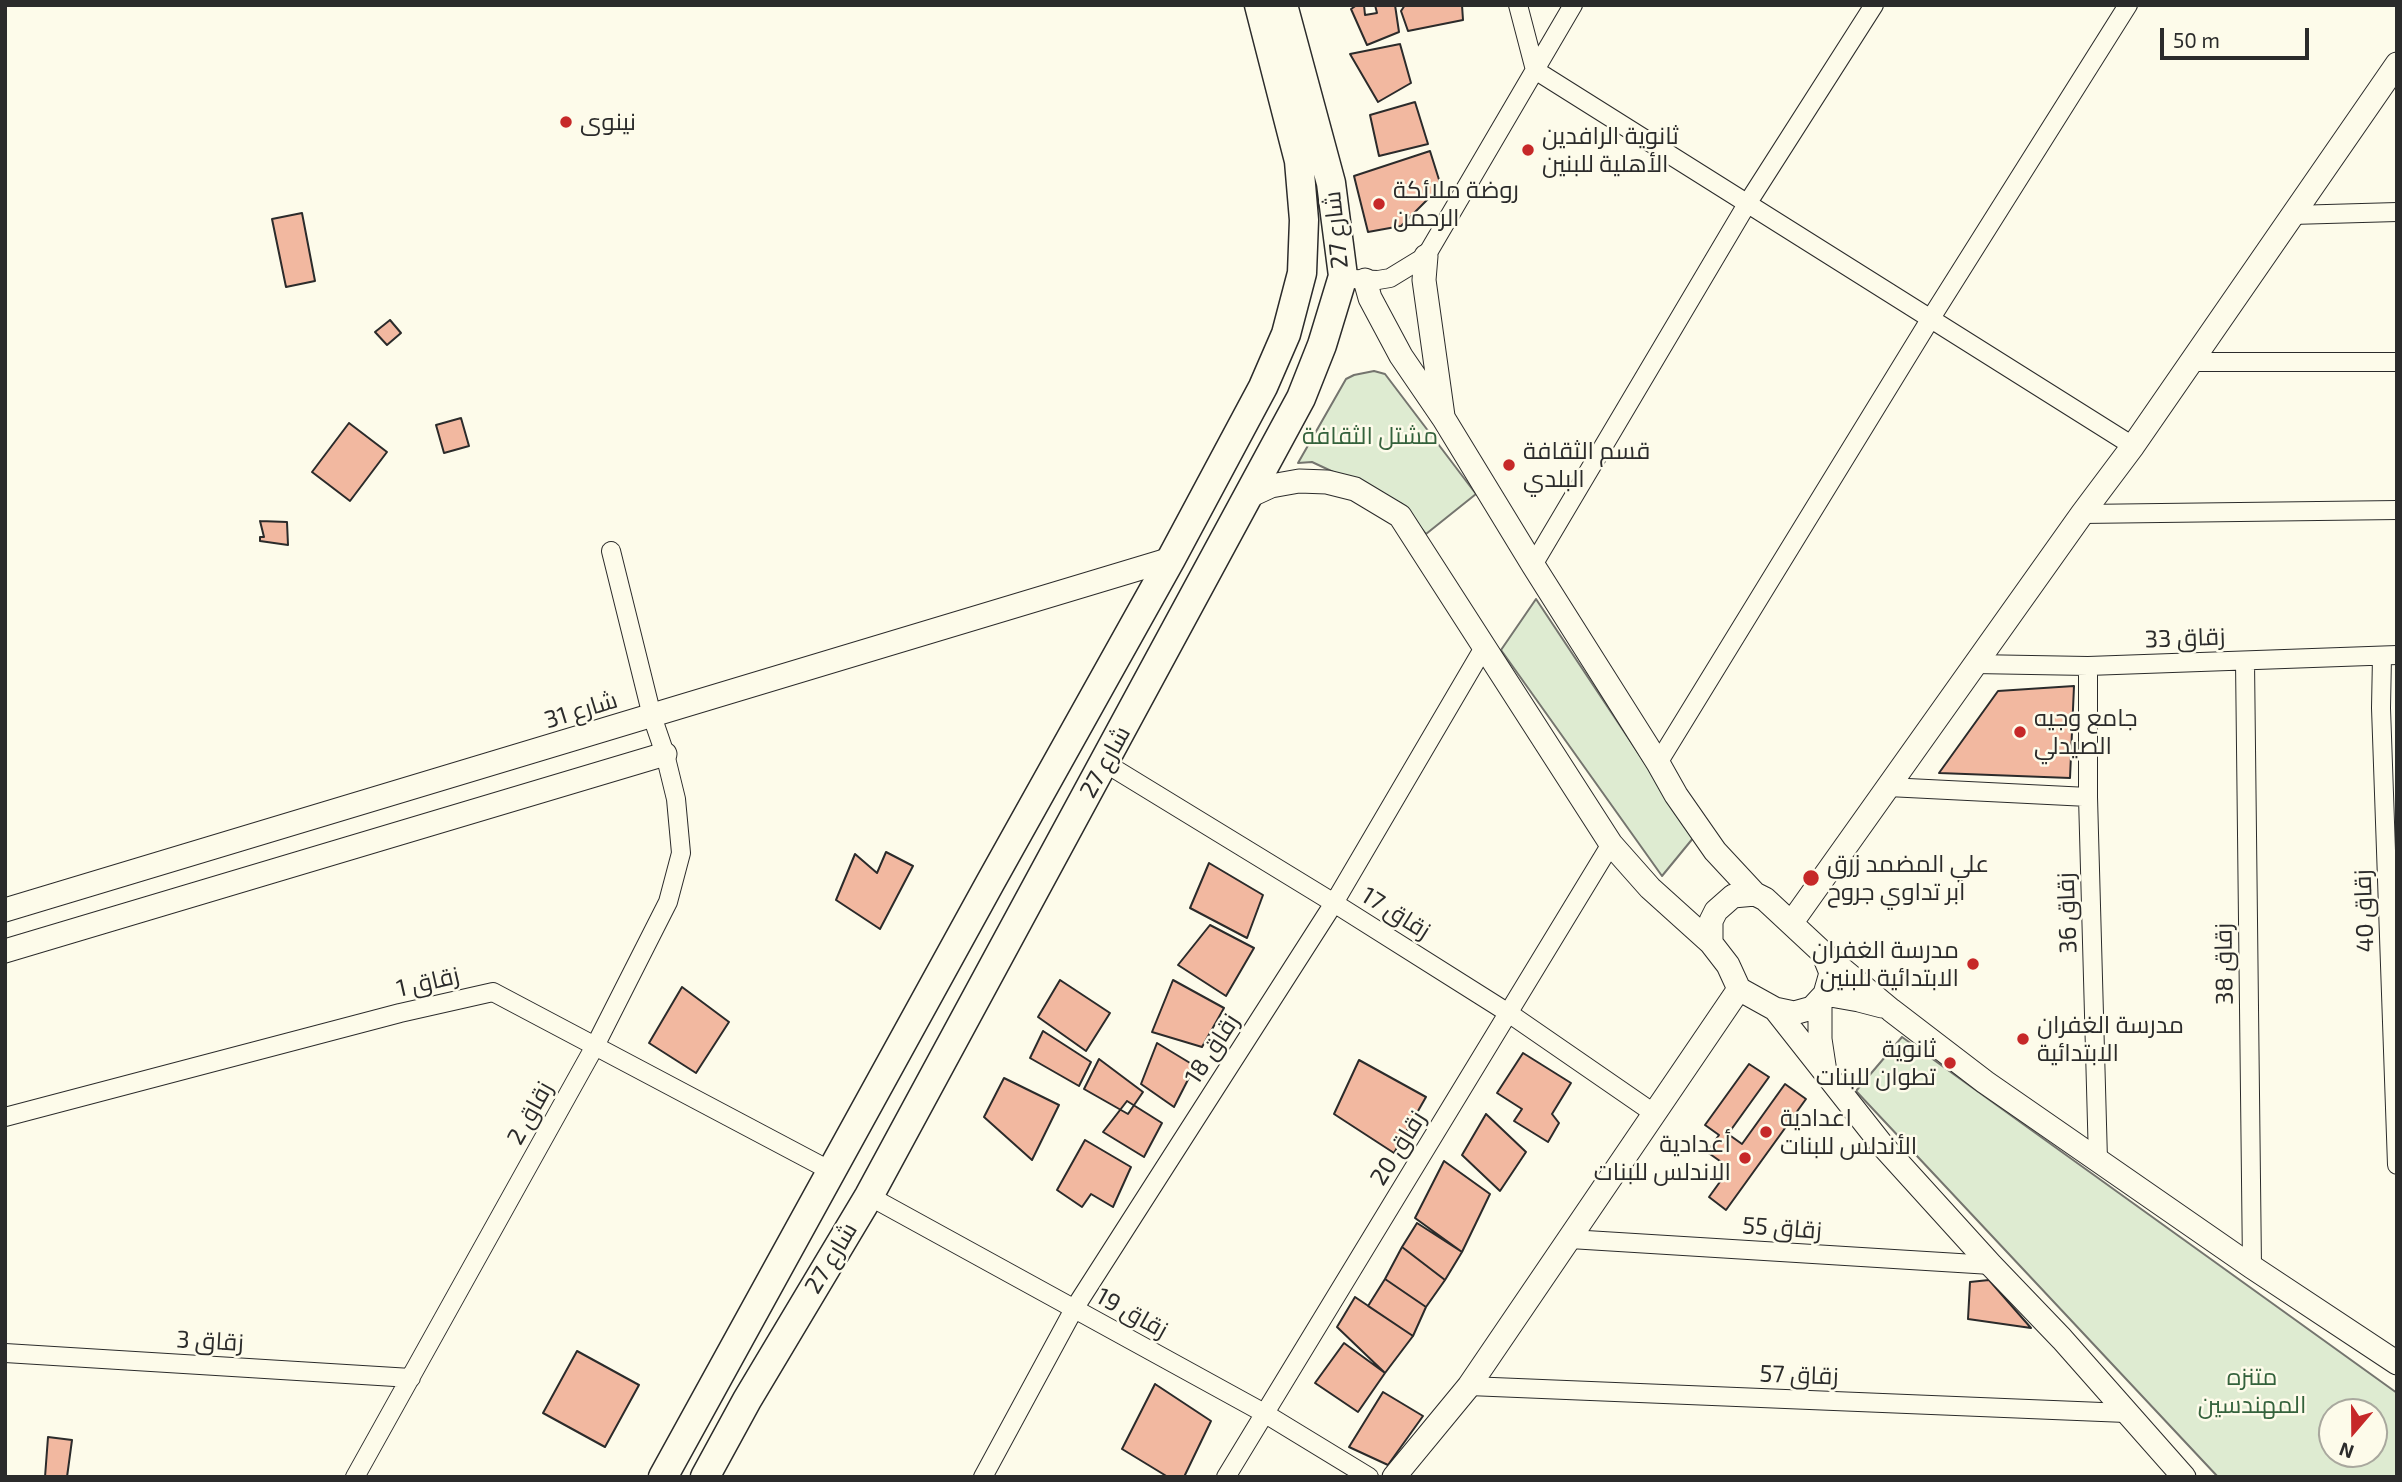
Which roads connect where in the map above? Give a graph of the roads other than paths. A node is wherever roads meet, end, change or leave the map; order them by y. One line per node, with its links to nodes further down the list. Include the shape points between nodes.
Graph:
1 (1259, 5): 23 (main road, شارع 27, via 1299,160 1302,273 1286,334 1263,387)
2 (1283, 5): 13 (main road, شارع 27)
3 (1518, 5): 8 (street)
4 (1573, 5): 8 (street)
5 (1874, 5): 9 (street)
6 (2128, 5): 14 (street)
7 (2397, 64): 11 (street)
8 (1535, 70): 9 (street); 12 (street)
9 (1748, 205): 14 (street); 24 (street)
10 (2397, 212): 11 (street)
11 (2292, 215): 15 (street)
12 (1426, 256): 13 (street, via 1390,278); 17 (street, via 1424,280)
13 (1354, 278): 17 (street); 19 (main road, شارع 27, via 1301,398)
14 (1931, 318): 18 (street); 33 (street)
15 (2191, 362): 16 (street); 18 (street)
16 (2397, 362)
17 (1444, 419): 24 (street)
18 (2133, 446): 21 (street)
19 (1245, 498): 25 (street, via 1271,486 1318,481 1355,489 1380,503 1399,516); 32 (main road, شارع 27)
20 (2397, 510): 21 (street)
21 (2082, 514): 28 (street)
22 (611, 551): 30 (street, زقاق 2)
23 (1171, 559): 30 (street, شارع 31); 37 (main road, شارع 27)
24 (1533, 565): 33 (street)
25 (1483, 649): 36 (street); 40 (street, زقاق 18)
26 (2389, 655): 27 (street, زقاق 33); 56 (street, زقاق 40, via 2381,708)
27 (2245, 661): 29 (street, زقاق 33); 61 (street, زقاق 38)
28 (1975, 664): 29 (street, زقاق 33); 34 (street)
29 (2088, 666): 35 (street, زقاق 36)
30 (652, 716): 31 (street, زقاق 2); 41 (street, شارع 31)
31 (665, 754): 44 (street); 51 (street, زقاق 2, via 676,799 681,853 668,902)
32 (1105, 763): 39 (main road, شارع 27); 40 (street, زقاق 17)
33 (1658, 763): 38 (street, via 1698,828)
34 (1888, 788): 35 (street); 42 (street)
35 (2088, 797): 55 (street, زقاق 36)
36 (1611, 844): 43 (street, via 1650,888); 50 (street, زقاق 20)
37 (990, 883): 39 (main road); 57 (main road, شارع 27)
38 (1755, 894): 42 (street); 43 (street, via 1733,896 1716,911)
39 (1027, 902): 58 (main road, شارع 27)
40 (1334, 903): 50 (street, زقاق 17); 62 (street, زقاق 18)
41 (5, 910)
42 (1791, 922): 45 (street)
43 (1711, 943): 46 (street)
44 (5, 951)
45 (1823, 953): 47 (street, via 1830,973); 49 (street)
46 (1739, 989): 48 (street); 53 (street)
47 (1823, 998): 48 (street, via 1803,1012); 49 (street, via 1859,999); 52 (street, via 1820,1039)
48 (1775, 1009): 52 (street)
49 (1891, 1010): 55 (street)
50 (1510, 1014): 53 (street, زقاق 17); 67 (street, زقاق 20)
51 (595, 1046): 54 (street, زقاق 1, via 493,992); 57 (street, زقاق 1); 65 (street, زقاق 2)
52 (1826, 1075): 60 (street, via 1883,1146)
53 (1656, 1114): 59 (street)
54 (5, 1117)
55 (2098, 1160): 61 (street)
56 (2397, 1165)
57 (831, 1171): 70 (main road, شارع 27)
58 (869, 1196): 62 (street, زقاق 19); 71 (main road, شارع 27)
59 (1570, 1239): 60 (street, زقاق 55); 66 (street)
60 (1991, 1265): 68 (street)
61 (2252, 1267): 64 (street)
62 (1074, 1309): 67 (street, زقاق 19); 72 (street, زقاق 18)
63 (5, 1353): 65 (street, زقاق 3)
64 (2397, 1363)
65 (411, 1378): 69 (street, زقاق 2)
66 (1469, 1386): 68 (street, زقاق 57); 75 (street)
67 (1264, 1413): 73 (street, زقاق 20); 74 (street, زقاق 19)
68 (2126, 1413): 76 (street)
69 (355, 1477)
70 (663, 1477)
71 (705, 1477)
72 (983, 1477)
73 (1226, 1477)
74 (1369, 1477)
75 (1394, 1477)
76 (2184, 1477)

